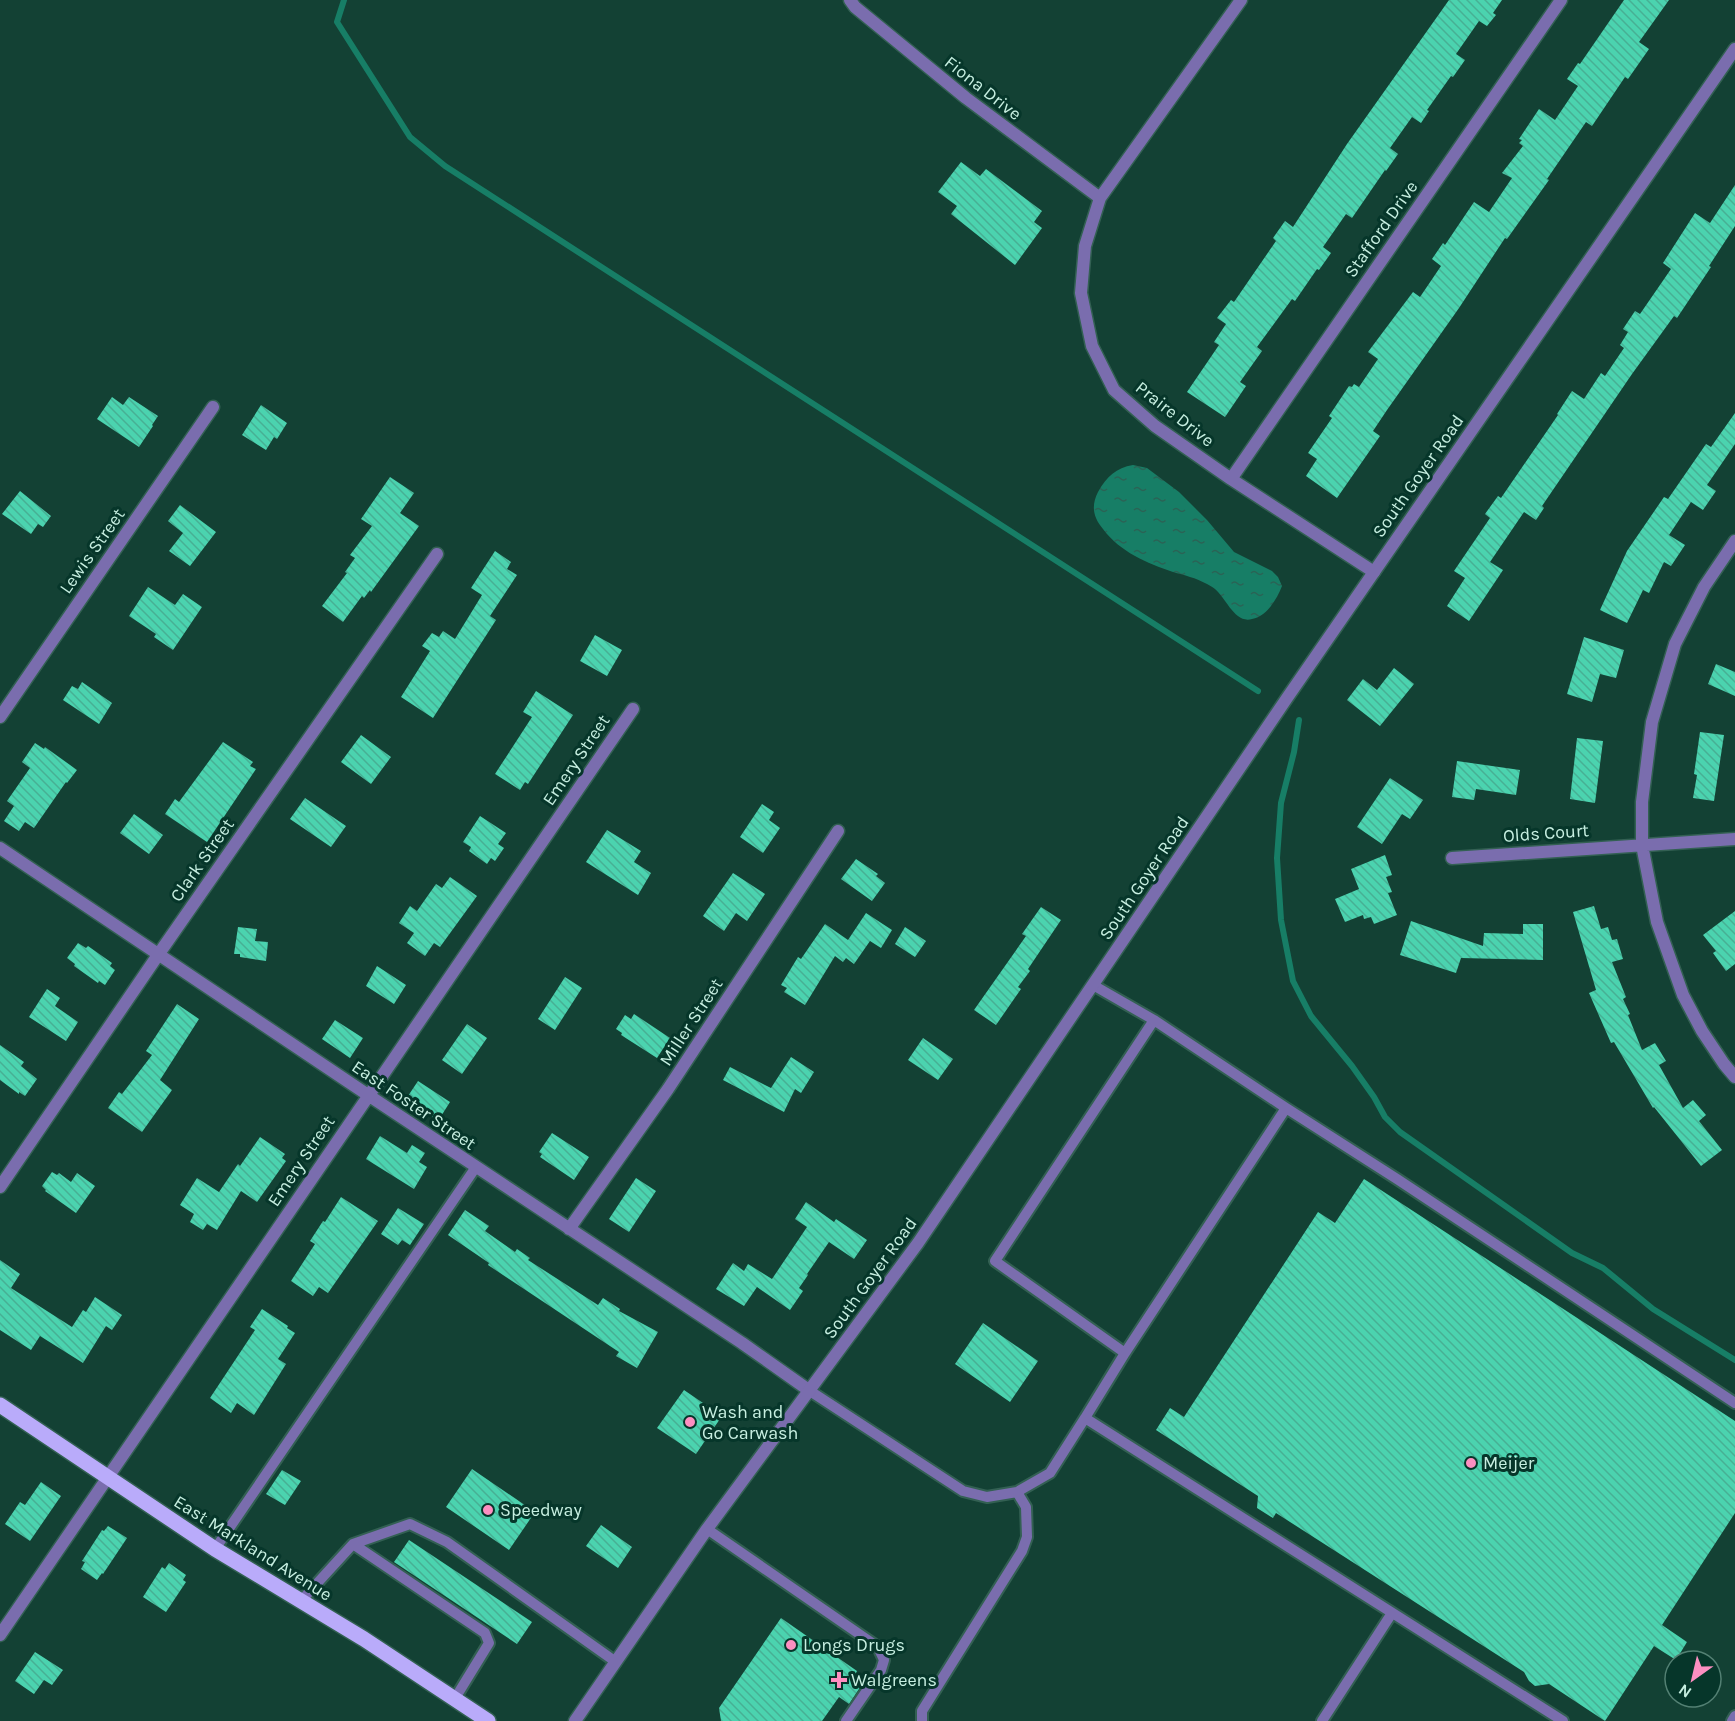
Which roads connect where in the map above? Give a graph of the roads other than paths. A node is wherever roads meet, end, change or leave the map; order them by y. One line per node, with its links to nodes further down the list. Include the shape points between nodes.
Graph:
1 (850, 0): 5 (street, Fiona Drive, via 966,98)
2 (1240, 0): 5 (street, Praire Drive)
3 (1561, 0): 7 (street, Stafford Drive)
4 (1735, 49): 10 (street, South Goyer Road)
5 (1100, 198): 7 (street, Praire Drive, via 1085,246 1081,293 1092,346 1114,390 1155,426)
6 (213, 407): 12 (street, Lewis Street)
7 (1232, 479): 10 (street, Praire Drive)
8 (1735, 542): 15 (street, via 1704,587 1675,644 1652,722 1642,802)
9 (437, 554): 18 (street, Clark Street)
10 (1374, 572): 19 (street, South Goyer Road)
11 (633, 709): 22 (street, Emery Street)
12 (0, 717)
13 (838, 831): 26 (street, Miller Street, via 668,1089)
14 (1735, 839): 15 (street, Olds Court)
15 (1642, 845): 17 (street, Olds Court); 21 (street, via 1658,922 1683,995 1702,1031)
16 (0, 848): 18 (street, East Foster Street)
17 (1452, 858)
18 (158, 955): 22 (street, East Foster Street); 25 (street, Clark Street)
19 (1093, 984): 20 (lane); 28 (street, South Goyer Road, via 918,1243)
20 (1154, 1020): 23 (lane); 27 (lane, via 995,1261)
21 (1735, 1077)
22 (368, 1095): 24 (street, East Foster Street); 32 (street, Emery Street)
23 (1286, 1108): 27 (lane); 29 (lane)
24 (476, 1167): 26 (street, East Foster Street); 36 (lane)
25 (0, 1187)
26 (568, 1229): 28 (street, East Foster Street)
27 (1125, 1353): 31 (lane)
28 (810, 1391): 33 (lane, via 963,1491 987,1497); 34 (street, South Goyer Road)
29 (1735, 1403)
30 (0, 1405): 32 (main road, East Markland Avenue)
31 (1085, 1418): 33 (lane, via 1050,1473); 38 (lane)
32 (106, 1478): 36 (main road, East Markland Avenue); 39 (street, Emery Street)
33 (1017, 1492): 46 (lane, via 1026,1507 1027,1537 1022,1551 922,1711)
34 (707, 1529): 40 (street, South Goyer Road); 45 (lane, via 878,1647 884,1659 881,1670)
35 (352, 1544): 37 (lane); 40 (lane, via 410,1524 447,1542); 41 (lane, via 485,1633 489,1643)
36 (215, 1549): 37 (main road, East Markland Avenue)
37 (300, 1602): 41 (main road, East Markland Avenue, via 364,1639)
38 (1392, 1613): 47 (lane); 48 (lane)
39 (0, 1635)
40 (616, 1662): 44 (street, South Goyer Road)
41 (454, 1700): 43 (main road, East Markland Avenue)
42 (1735, 1716): 49 (lane)
43 (488, 1721)
44 (575, 1721)
45 (846, 1721)
46 (922, 1721)
47 (1322, 1721)
48 (1563, 1721)
49 (1732, 1721)

